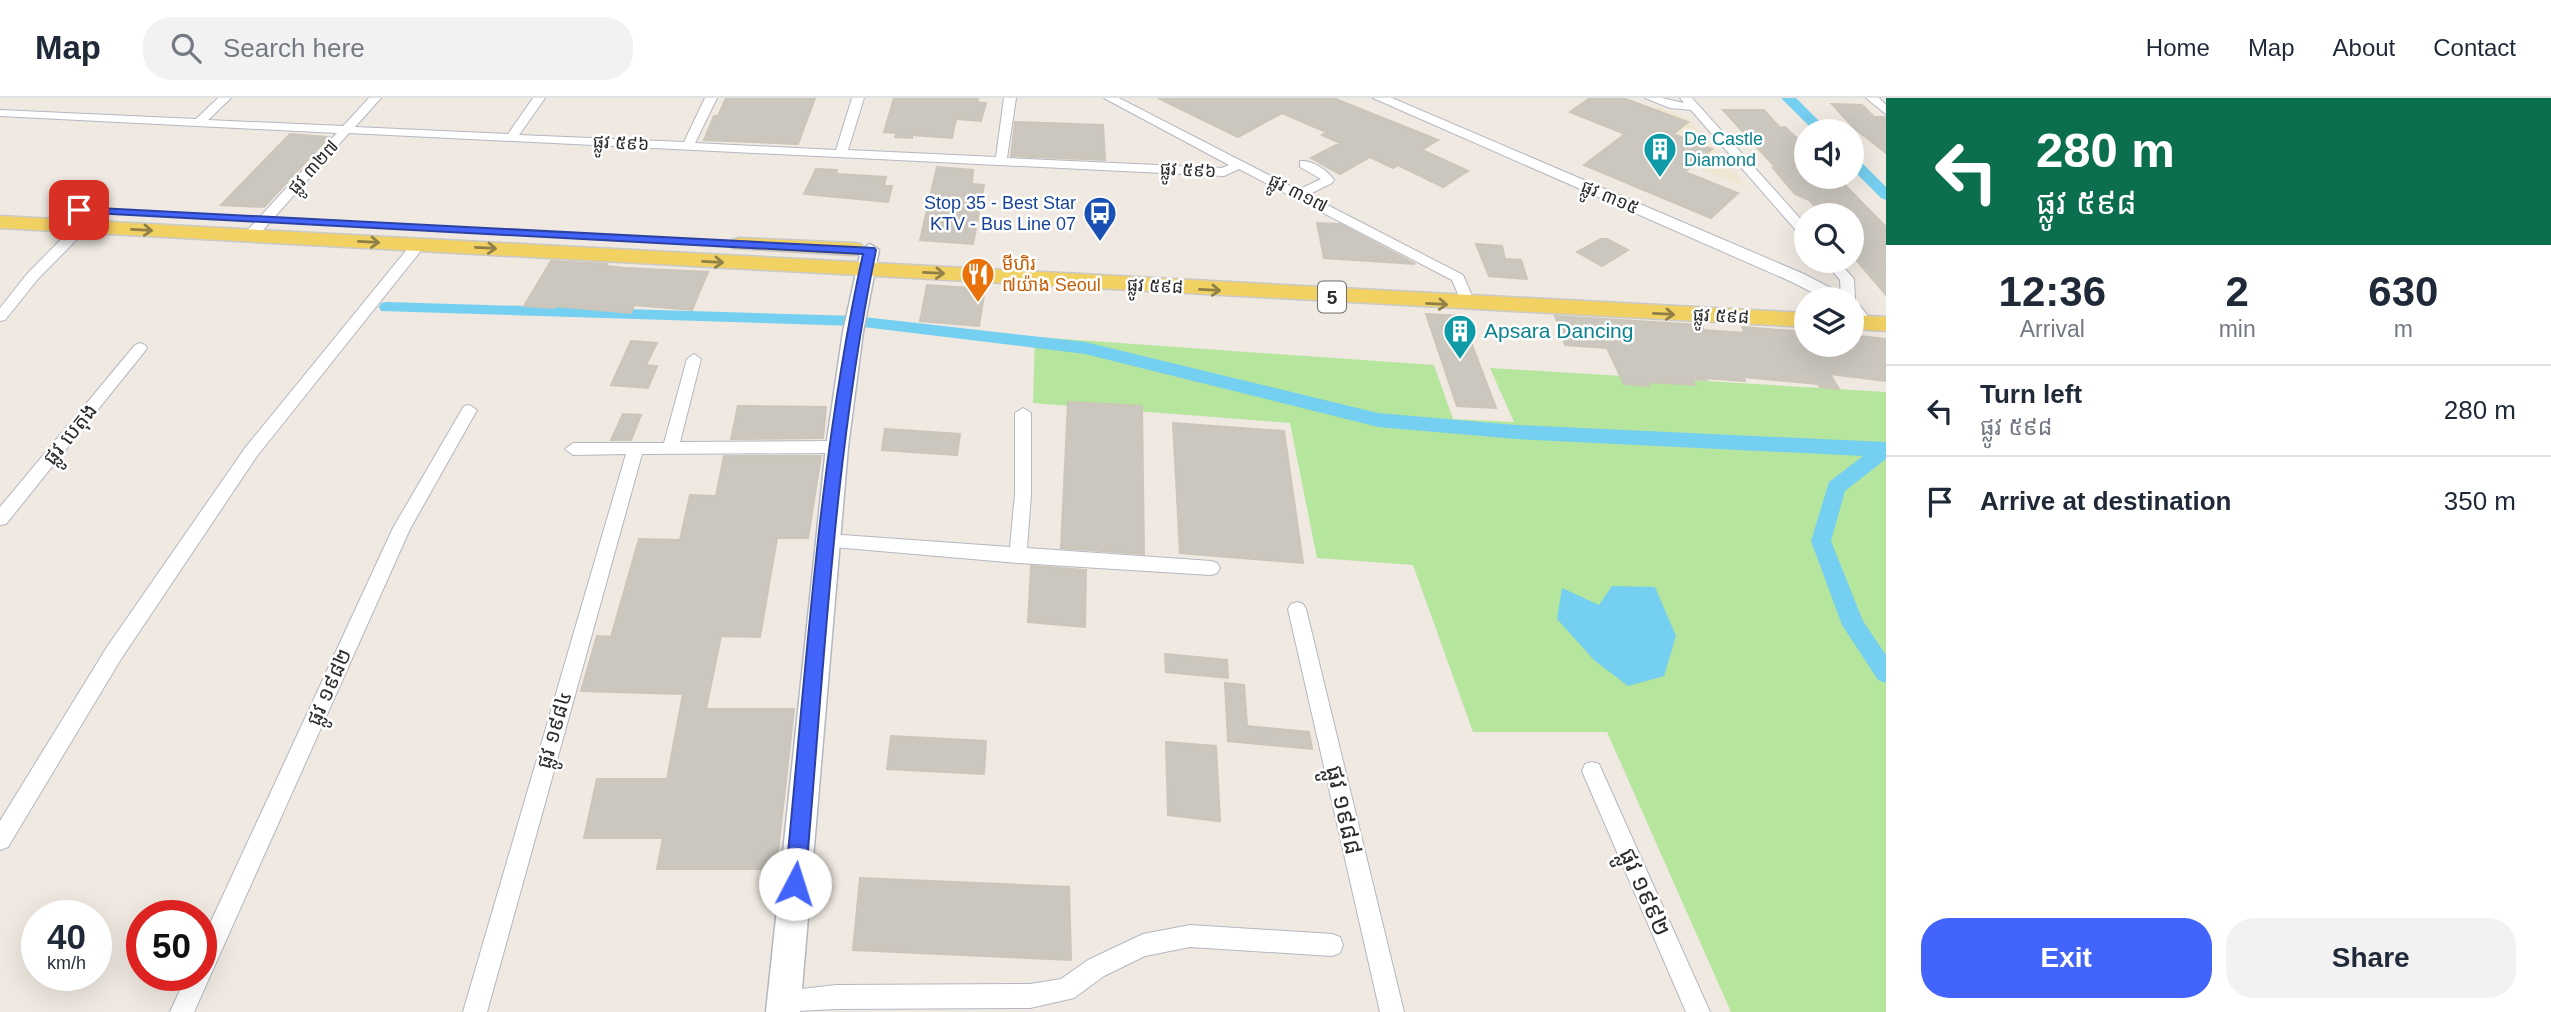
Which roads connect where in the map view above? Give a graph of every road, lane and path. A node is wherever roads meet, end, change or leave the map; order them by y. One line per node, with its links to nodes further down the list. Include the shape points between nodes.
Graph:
1 (225, 98): 14 (street)
2 (375, 98): 15 (street, ផ្លូវ ៣២៧)
3 (538, 98): 16 (street)
4 (711, 98): 17 (street)
5 (858, 98): 18 (street)
6 (1010, 98): 19 (street)
7 (1110, 98): 20 (street, ផ្លូវ ៣១៧)
8 (1380, 98): 29 (street, ផ្លូវ ៣១៥)
9 (1651, 98): 11 (street, via 1674,106)
10 (1872, 98): 12 (street)
11 (1690, 102): 23 (street)
12 (1886, 111)
13 (0, 113): 14 (street, ផ្លូវ ៥៩៦)
14 (199, 122): 15 (street, ផ្លូវ ៥៩៦)
15 (347, 130): 16 (street, ផ្លូវ ៥៩៦); 26 (street, ផ្លូវ ៣២៧)
16 (511, 138): 17 (street, ផ្លូវ ៥៩៦)
17 (688, 146): 18 (street, ផ្លូវ ៥៩៦)
18 (841, 154): 19 (street, ផ្លូវ ៥៩៦)
19 (1001, 162): 20 (street, ផ្លូវ ៥៩៦, via 1224,172)
20 (1240, 164): 22 (street, ផ្លូវ ៣១៧)
21 (1304, 164): 22 (street, via 1328,180)
22 (1301, 194): 30 (street, ផ្លូវ ៣១៧, via 1458,278)
23 (1794, 219)
24 (2, 220): 25 (main road, ផ្លូវ ៥៩៨ / 5); 26 (main road, ផ្លូវ ៥៩៨ / 5)
25 (82, 226): 26 (main road, ផ្លូវ ៥៩៨ / 5, one-way to 26); 34 (street)
26 (258, 228): 27 (main road, ផ្លូវ ៥៩៨ / 5, one-way to 27); 28 (main road, ផ្លូវ ៥៩៨ / 5)
27 (418, 244): 28 (main road, ផ្លូវ ៥៩៨ / 5, one-way to 28); 50 (street, via 243,463 114,653)
28 (868, 260): 30 (main road, ផ្លូវ ៥៩៨ / 5); 40 (main road)
29 (1813, 287)
30 (1466, 297): 31 (main road, ផ្លូវ ៥៩៨ / 5); 35 (main road, ផ្លូវ ៥៩៨ / 5, one-way to 35)
31 (1794, 303)
32 (1886, 306): 33 (main road)
33 (1864, 315)
34 (0, 317)
35 (1794, 319)
36 (140, 348): 44 (street, ផ្លូវ បេតុង)
37 (694, 359): 42 (street)
38 (469, 410): 51 (street, ផ្លូវ ១៩៨២, via 402,528)
39 (1023, 413): 46 (street)
40 (837, 447): 42 (street); 45 (main road)
41 (636, 448): 42 (street); 43 (street); 56 (street, ផ្លូវ ១៩៨៤)
42 (671, 448)
43 (573, 449)
44 (0, 519)
45 (828, 541): 46 (street); 54 (main road)
46 (1018, 556): 47 (street)
47 (1211, 568)
48 (1297, 609): 57 (street, ផ្លូវ ១៩៨៨)
49 (1592, 771): 58 (street, ផ្លូវ ១៩៩២)
50 (0, 840)
51 (217, 934)
52 (1332, 945): 54 (street, via 1191,936 1143,945 1096,968 1066,990 1030,996 836,997)
53 (192, 991): 55 (street)
54 (783, 1008)
55 (182, 1012)
56 (475, 1012)
57 (1392, 1012)
58 (1698, 1012)

